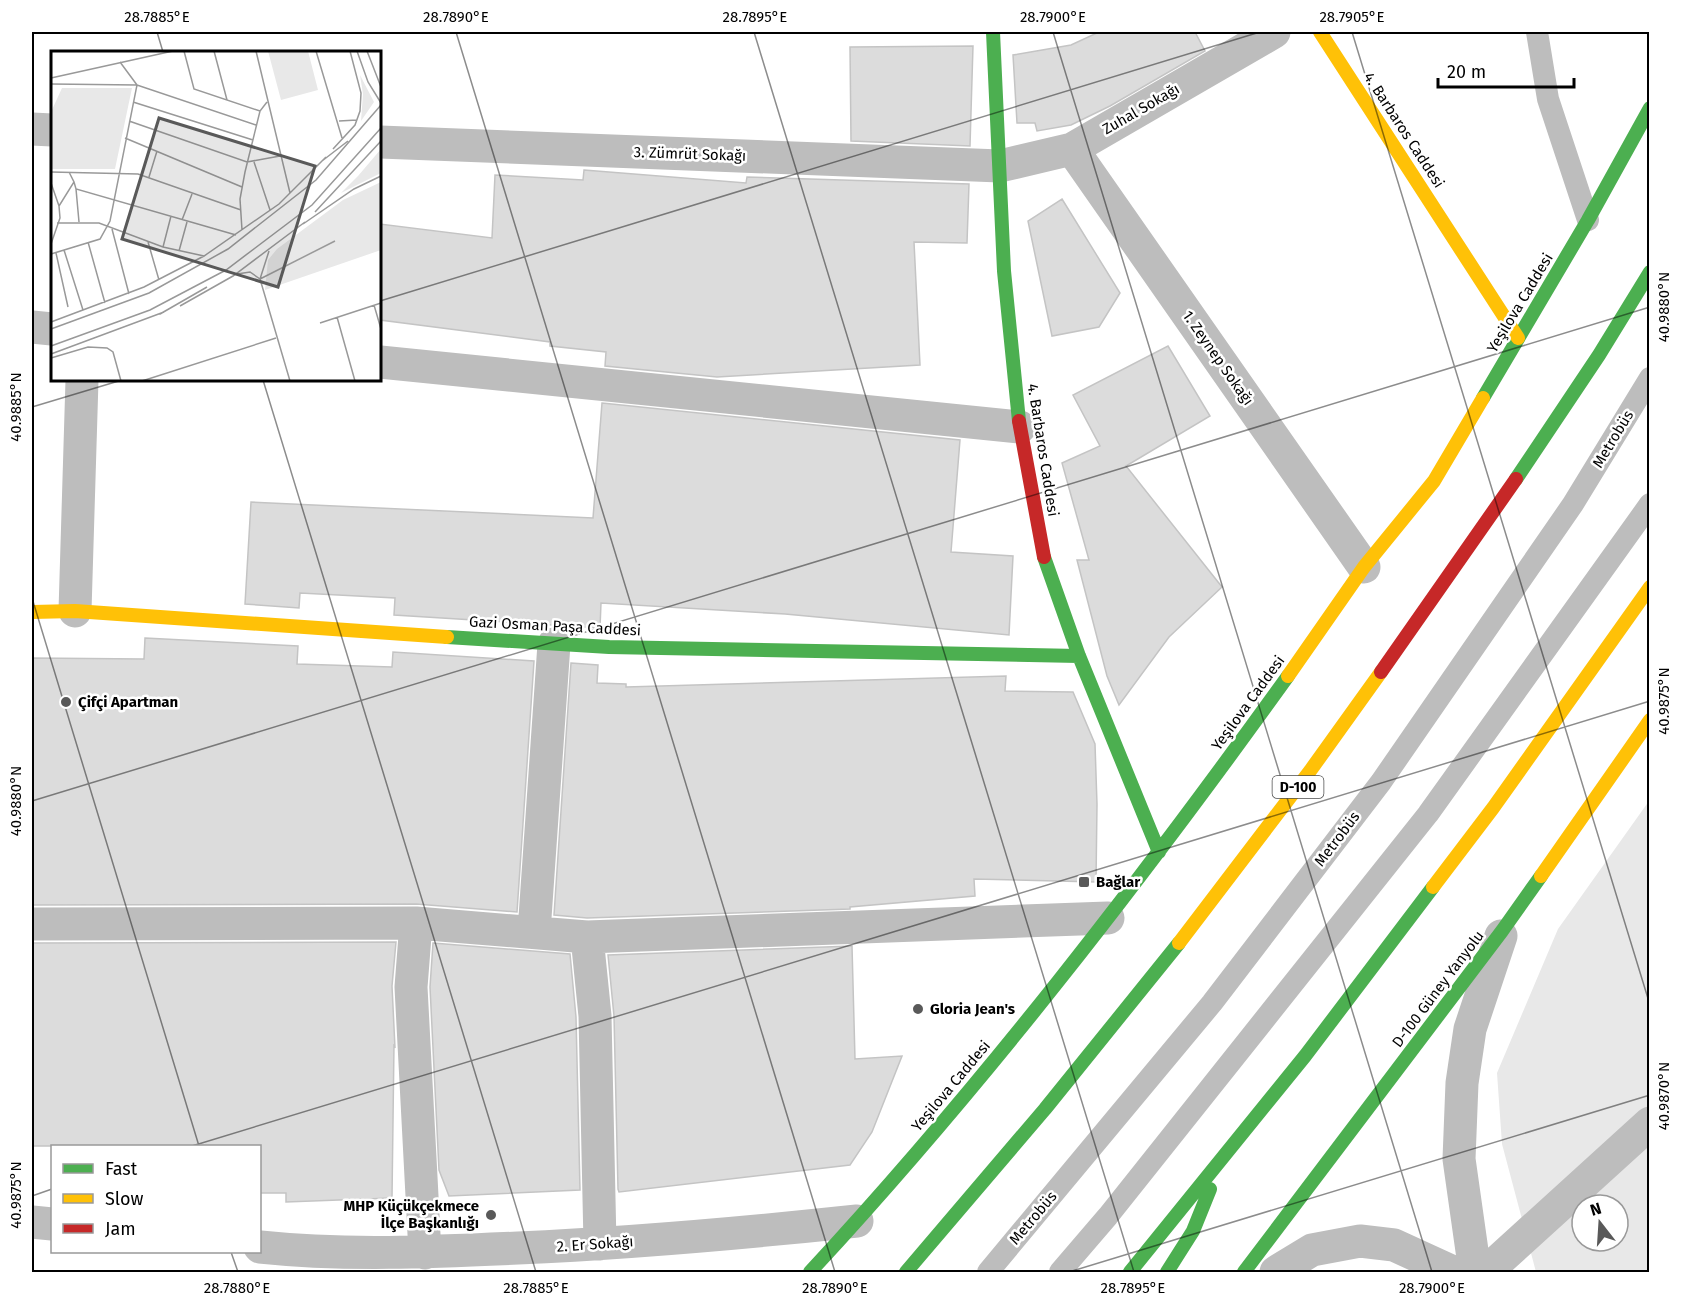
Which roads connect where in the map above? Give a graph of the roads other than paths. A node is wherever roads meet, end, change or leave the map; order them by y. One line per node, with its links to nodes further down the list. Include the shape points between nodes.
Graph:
1 (993, 32): 10 (main road, 4. Barbaros Caddesi)
2 (1274, 32): 9 (street, Zuhal Sokağı)
3 (1320, 32): 15 (main road, 4. Barbaros Caddesi)
4 (1537, 32): 11 (lane, via 1548,99)
5 (1650, 108): 11 (main road, Yeşilova Caddesi)
6 (32, 129): 7 (street)
7 (51, 130)
8 (381, 142): 10 (street, 3. Zümrüt Sokağı)
9 (1072, 149): 10 (street, Zuhal Sokağı); 21 (street, 1. Zeynep Sokağı)
10 (1000, 166): 19 (main road, 4. Barbaros Caddesi, via 1004,271)
11 (1588, 220): 15 (main road, Yeşilova Caddesi)
12 (1650, 272): 44 (main road, D-100, via 1493,514 1349,719 1208,909 1074,1076)
13 (32, 327): 14 (street)
14 (51, 329)
15 (1518, 338): 21 (main road, Yeşilova Caddesi, via 1434,481)
16 (381, 362): 19 (street)
17 (1650, 378): 45 (lane, Metrobüs, via 1573,504 1381,782 1212,1004)
18 (82, 381): 23 (street)
19 (1020, 426): 26 (main road, 4. Barbaros Caddesi, via 1043,553)
20 (1650, 504): 46 (lane, via 1428,814)
21 (1364, 567): 28 (main road, Yeşilova Caddesi)
22 (1650, 587): 36 (main road, via 1493,808)
23 (75, 611): 24 (main road, Gazi Osman Paşa Caddesi); 25 (main road, Gazi Osman Paşa Caddesi)
24 (32, 612)
25 (554, 644): 26 (main road, Gazi Osman Paşa Caddesi); 33 (street)
26 (1078, 656): 28 (main road, 4. Barbaros Caddesi)
27 (1650, 720): 32 (main road, D-100 Güney Yanyolu)
28 (1159, 852): 29 (main road, Yeşilova Caddesi)
29 (1108, 918): 34 (street); 37 (main road, Yeşilova Caddesi, via 989,1068)
30 (416, 923): 31 (street); 33 (street); 41 (street, via 411,987)
31 (32, 924)
32 (1503, 931): 49 (main road, D-100 Güney Yanyolu); 52 (street, via 1470,1029 1462,1083 1459,1159)
33 (534, 932): 34 (street)
34 (587, 937): 40 (street, via 595,1016)
35 (1650, 1123): 53 (street)
36 (1221, 1160): 47 (main road); 48 (main road, via 1193,1231)
37 (857, 1221): 40 (street, 2. Er Sokağı); 43 (main road, Yeşilova Caddesi)
38 (32, 1222): 39 (street)
39 (51, 1224)
40 (600, 1244): 41 (street, 2. Er Sokağı)
41 (424, 1253): 42 (street, 2. Er Sokağı, via 311,1251)
42 (270, 1255)
43 (810, 1272)
44 (906, 1272)
45 (988, 1272)
46 (1060, 1272)
47 (1130, 1272)
48 (1167, 1272)
49 (1244, 1272)
50 (1276, 1272): 51 (street, via 1312,1250 1360,1241 1394,1245)
51 (1453, 1272)
52 (1475, 1272)
53 (1486, 1272)

